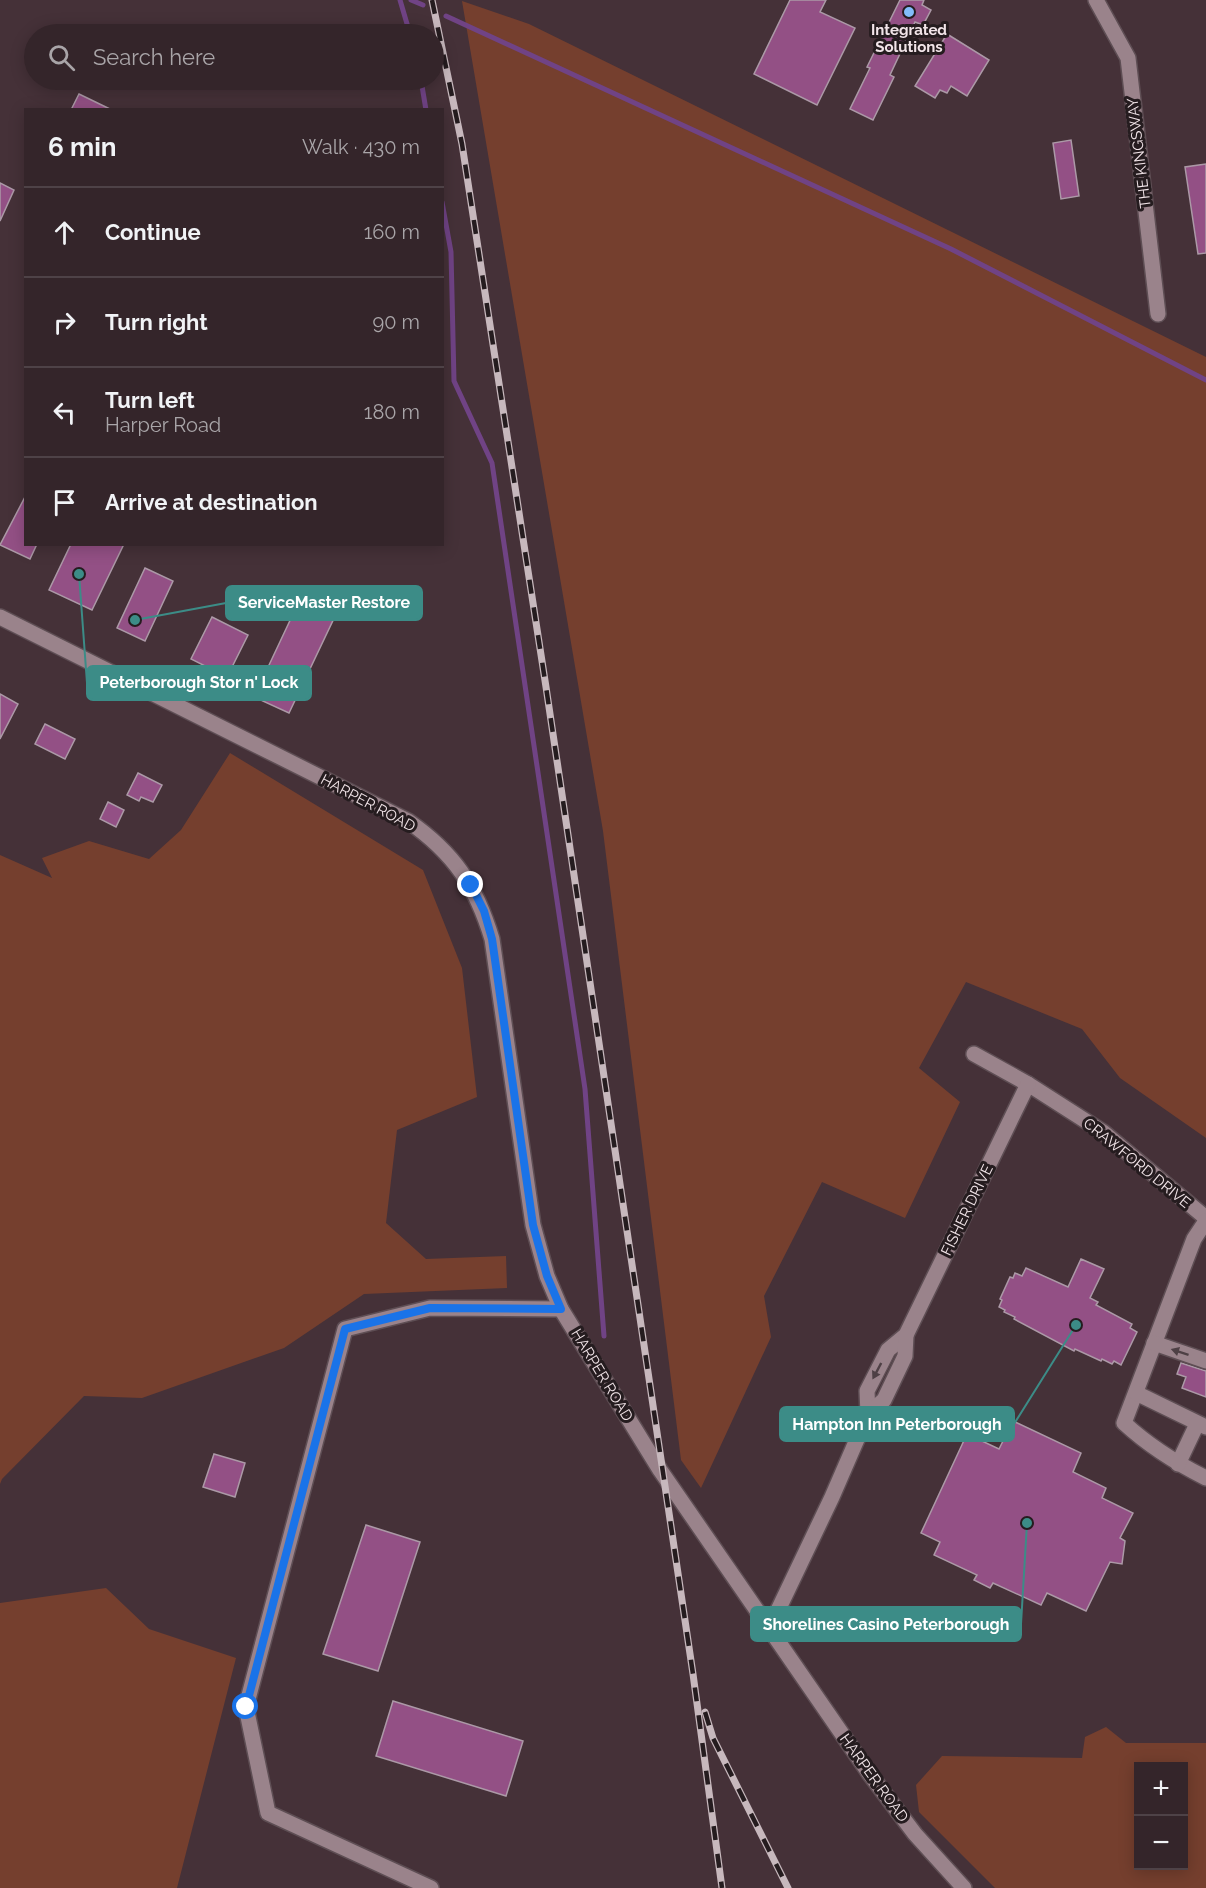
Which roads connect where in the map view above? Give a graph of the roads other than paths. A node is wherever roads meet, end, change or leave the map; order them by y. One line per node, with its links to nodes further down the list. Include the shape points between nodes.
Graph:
1 (1096, 0): 2 (street, THE KINGSWAY, via 1128,58)
2 (1158, 314)
3 (0, 617): 7 (street, HARPER ROAD, via 408,821 458,865 484,911 492,939 533,1225)
4 (974, 1054): 5 (street, CRAWFORD DRIVE)
5 (1028, 1084): 6 (street, CRAWFORD DRIVE, via 1103,1132); 14 (street, FISHER DRIVE, via 906,1335 905,1356 884,1400 868,1414)
6 (1206, 1220): 8 (street, via 1194,1239)
7 (561, 1309): 14 (street, HARPER ROAD, via 660,1470); 15 (street, via 430,1308 345,1329 246,1707 268,1813)
8 (1154, 1343): 9 (street, one-way to 8); 10 (street)
9 (1206, 1361)
10 (1136, 1393): 11 (street); 12 (street, via 1124,1423)
11 (1202, 1426): 12 (street)
12 (1178, 1464): 13 (street)
13 (1206, 1478)
14 (770, 1627): 16 (street, HARPER ROAD, via 886,1796)
15 (431, 1888)
16 (964, 1888)

